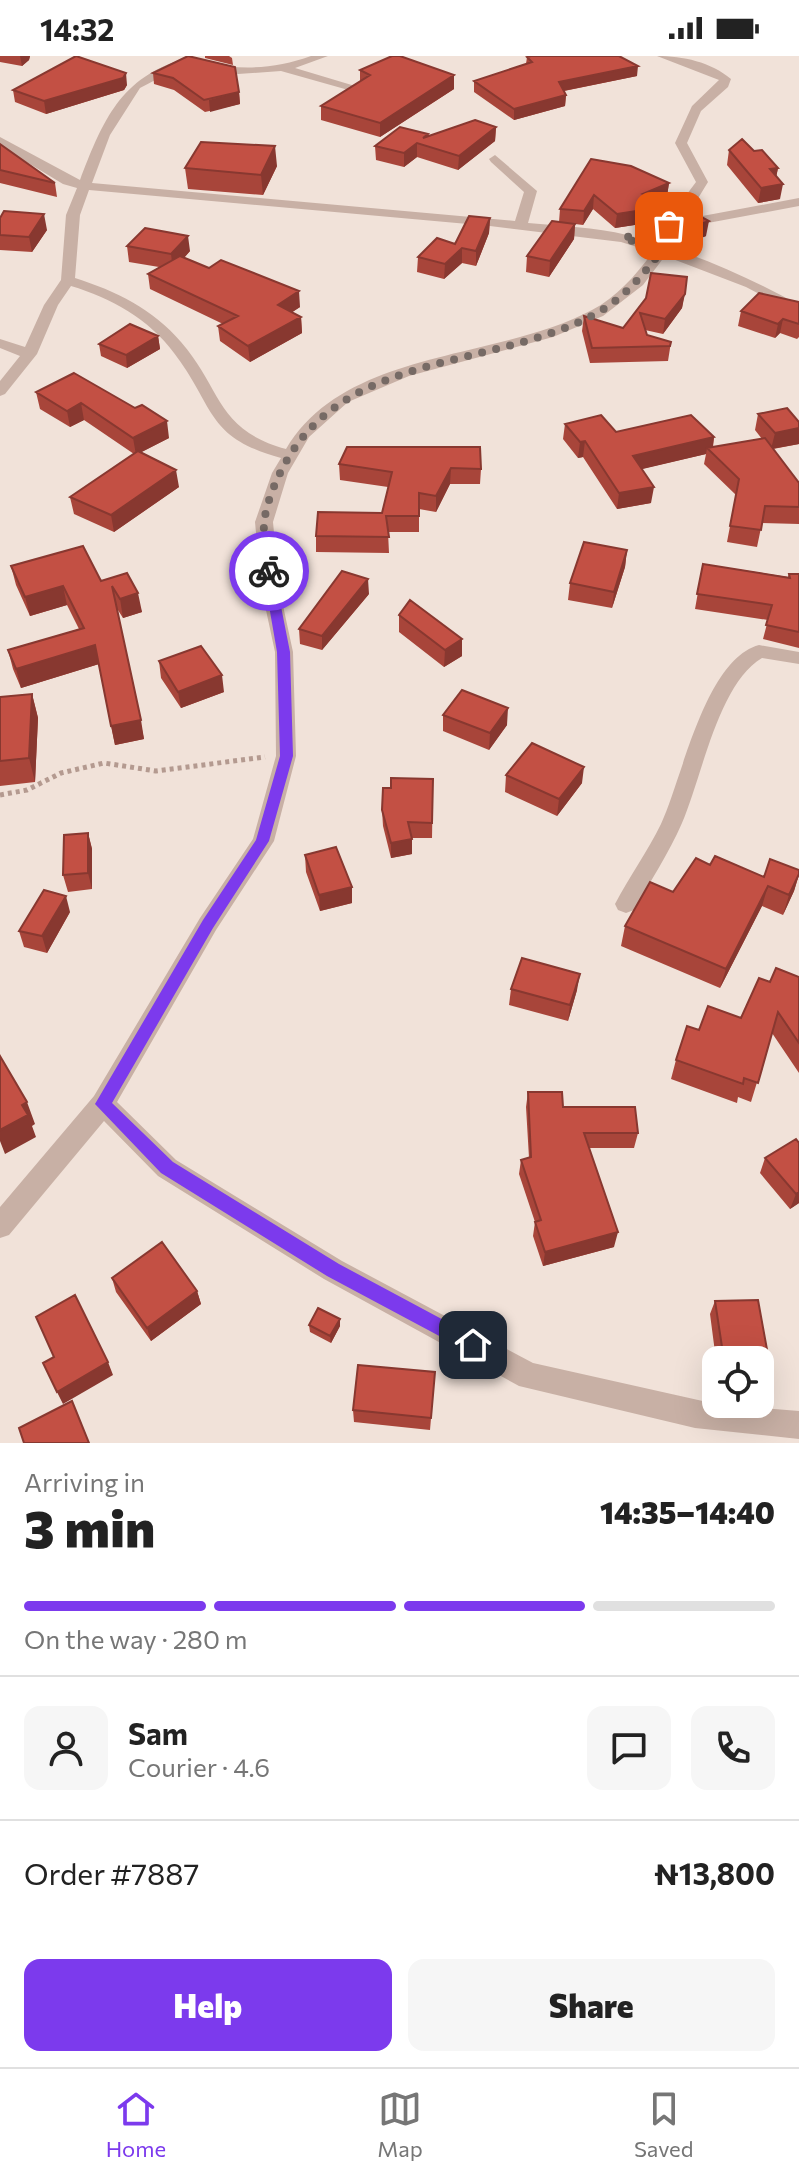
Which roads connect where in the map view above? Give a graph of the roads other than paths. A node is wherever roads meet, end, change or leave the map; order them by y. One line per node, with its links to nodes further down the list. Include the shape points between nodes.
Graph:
1 (322, 56): 3 (street)
2 (663, 56): 10 (street, via 725,79 696,109 681,143 702,182 692,197)
3 (283, 68): 4 (street); 7 (street, via 239,73 189,60 136,86 104,135)
4 (359, 89)
5 (0, 141): 7 (street)
6 (495, 159): 9 (street, via 531,191)
7 (85, 186): 9 (street); 13 (street, via 73,215)
8 (799, 202): 10 (street)
9 (520, 226): 11 (street)
10 (646, 231): 11 (street)
11 (623, 238): 12 (street)
12 (662, 250): 14 (street, via 751,284); 18 (street, via 638,282 598,313 548,334 404,373 342,399 303,434)
13 (68, 280): 16 (street); 18 (street, via 98,289 158,326 239,436)
14 (799, 311)
15 (0, 343): 16 (street)
16 (29, 354): 17 (street)
17 (0, 391)
18 (290, 455): 21 (street, via 264,522 284,652 286,756 263,841)
19 (799, 658): 20 (street, via 759,651 742,661 720,695 671,825)
20 (626, 904)
21 (103, 1104): 22 (street); 23 (street, via 167,1168 333,1270 529,1376 695,1414)
22 (0, 1226)
23 (799, 1425)

